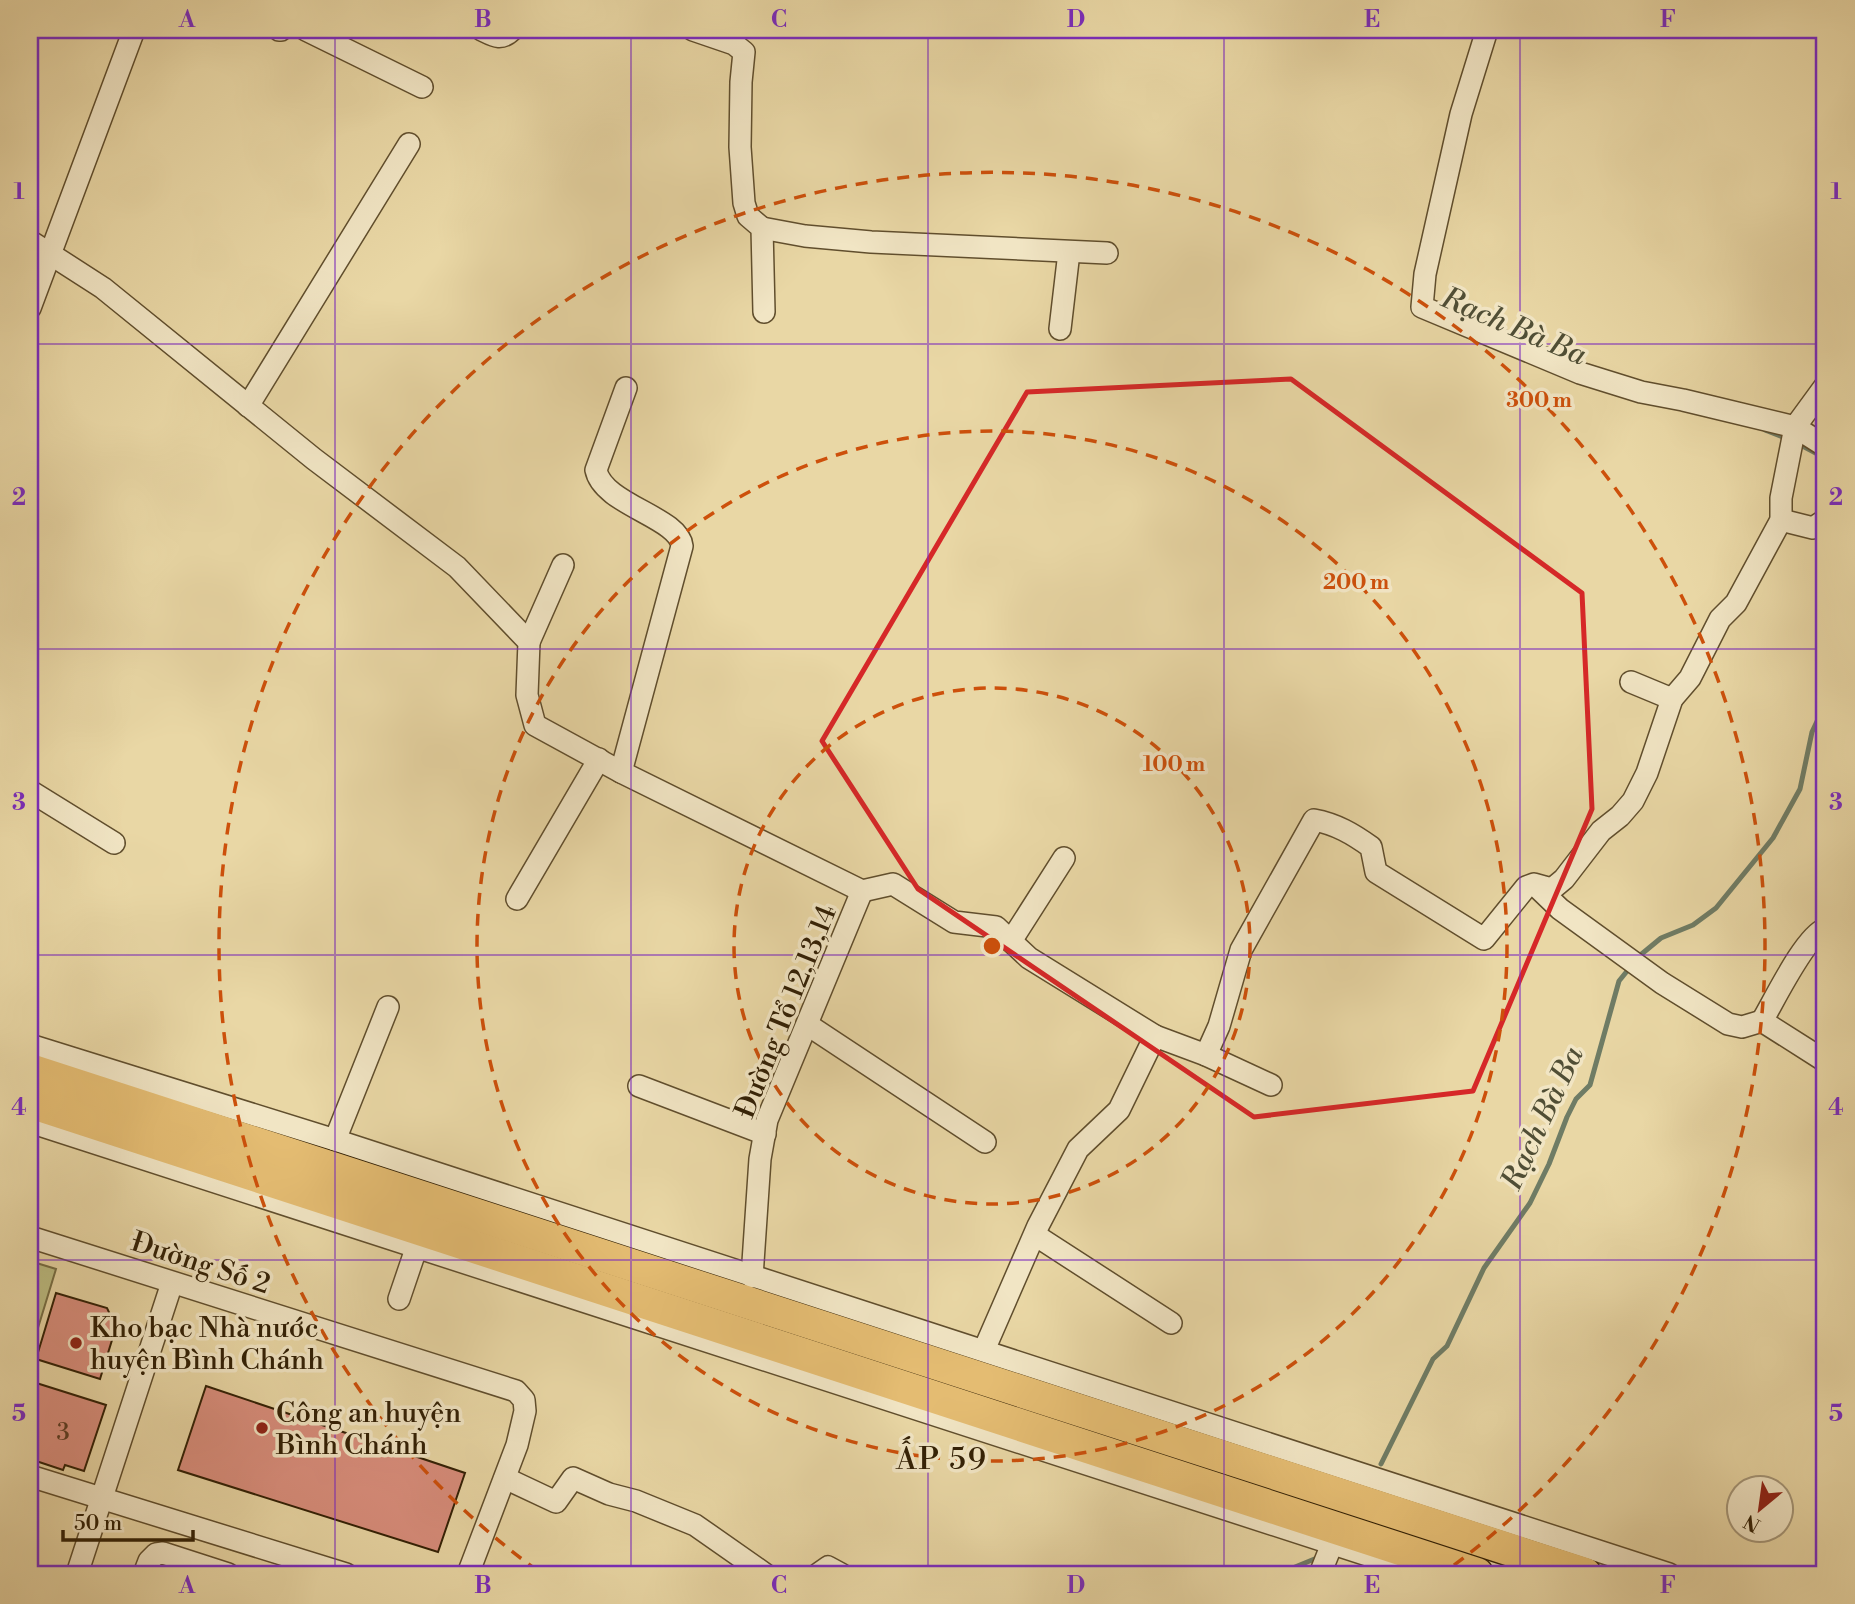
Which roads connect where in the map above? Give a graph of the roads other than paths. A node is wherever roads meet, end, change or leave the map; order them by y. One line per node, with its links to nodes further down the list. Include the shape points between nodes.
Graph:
1 (134, 30): 11 (street)
2 (306, 30): 7 (street)
3 (482, 30): 4 (street, via 496,38)
4 (512, 30)
5 (693, 30): 9 (street, via 744,51 740,147 744,203 748,216)
6 (1486, 30): 20 (street, via 1461,114 1425,274 1422,307 1605,381)
7 (422, 87)
8 (409, 144): 19 (street)
9 (762, 228): 12 (street, via 842,240); 15 (street)
10 (30, 241): 11 (street)
11 (49, 253): 14 (street); 19 (street, via 103,288)
12 (1069, 253): 13 (street); 16 (street)
13 (1107, 253)
14 (30, 308)
15 (764, 312)
16 (1060, 329)
17 (1825, 386): 20 (street)
18 (626, 388): 29 (street, via 597,475 609,490 671,529 682,546)
19 (248, 406): 25 (street, via 457,567)
20 (1794, 428): 21 (street); 22 (street, via 1781,498)
21 (1825, 446)
22 (1782, 520): 23 (street, via 1813,528); 27 (street, via 1736,603 1720,618 1690,678)
23 (1825, 520)
24 (563, 565): 25 (street)
25 (529, 642): 28 (street, via 527,695 535,725)
26 (1631, 682): 27 (street)
27 (1672, 699): 33 (street, via 1633,801 1601,831 1564,880 1552,889)
28 (599, 760): 29 (street); 35 (street)
29 (621, 772): 34 (street)
30 (30, 791): 31 (street)
31 (114, 843)
32 (1065, 858): 37 (street)
33 (1534, 884): 39 (street, via 1560,909 1643,970 1728,1024 1742,1027); 43 (street, via 1517,896 1484,939 1376,872 1371,848 1350,832 1314,820 1241,950)
34 (862, 891): 37 (street, via 893,884 954,922 996,927); 40 (street, Đường Tổ 12,13,14)
35 (517, 899)
36 (1825, 929): 39 (street, via 1807,945)
37 (1011, 941): 41 (street, via 1029,958)
38 (388, 1007): 51 (street)
39 (1762, 1021): 44 (street)
40 (808, 1025): 50 (street, Đường Tổ 12,13,14); 52 (street)
41 (1155, 1036): 43 (street); 53 (street, via 1119,1110 1078,1149)
42 (30, 1045): 51 (street)
43 (1206, 1055): 46 (street)
44 (1825, 1061)
45 (30, 1070): 77 (highway)
46 (1271, 1085)
47 (639, 1086): 50 (street)
48 (30, 1102): 76 (highway)
49 (30, 1122): 55 (street)
50 (765, 1134): 56 (street, Đường Tổ 12,13,14)
51 (335, 1140): 56 (street)
52 (985, 1142)
53 (1034, 1235): 59 (street); 60 (street)
54 (30, 1237): 57 (street, Đường Số 2)
55 (417, 1246): 58 (street); 64 (street)
56 (752, 1278): 60 (street)
57 (172, 1283): 62 (street, Đường Số 2, via 516,1391 524,1400 525,1411); 63 (street)
58 (400, 1298)
59 (1171, 1323)
60 (984, 1350): 78 (street)
61 (30, 1476): 63 (street)
62 (505, 1478): 70 (street); 71 (street, via 556,1502 573,1478 636,1501 695,1525)
63 (102, 1499): 66 (street); 69 (street)
64 (1332, 1544): 65 (street); 74 (street)
65 (1370, 1566): 75 (street)
66 (77, 1574)
67 (144, 1574): 68 (street, via 156,1553)
68 (228, 1574)
69 (346, 1574)
70 (468, 1574)
71 (765, 1574)
72 (818, 1574): 73 (street, via 828,1567)
73 (841, 1574)
74 (1320, 1574)
75 (1426, 1574)
76 (1477, 1574)
77 (1585, 1574)
78 (1669, 1574)

